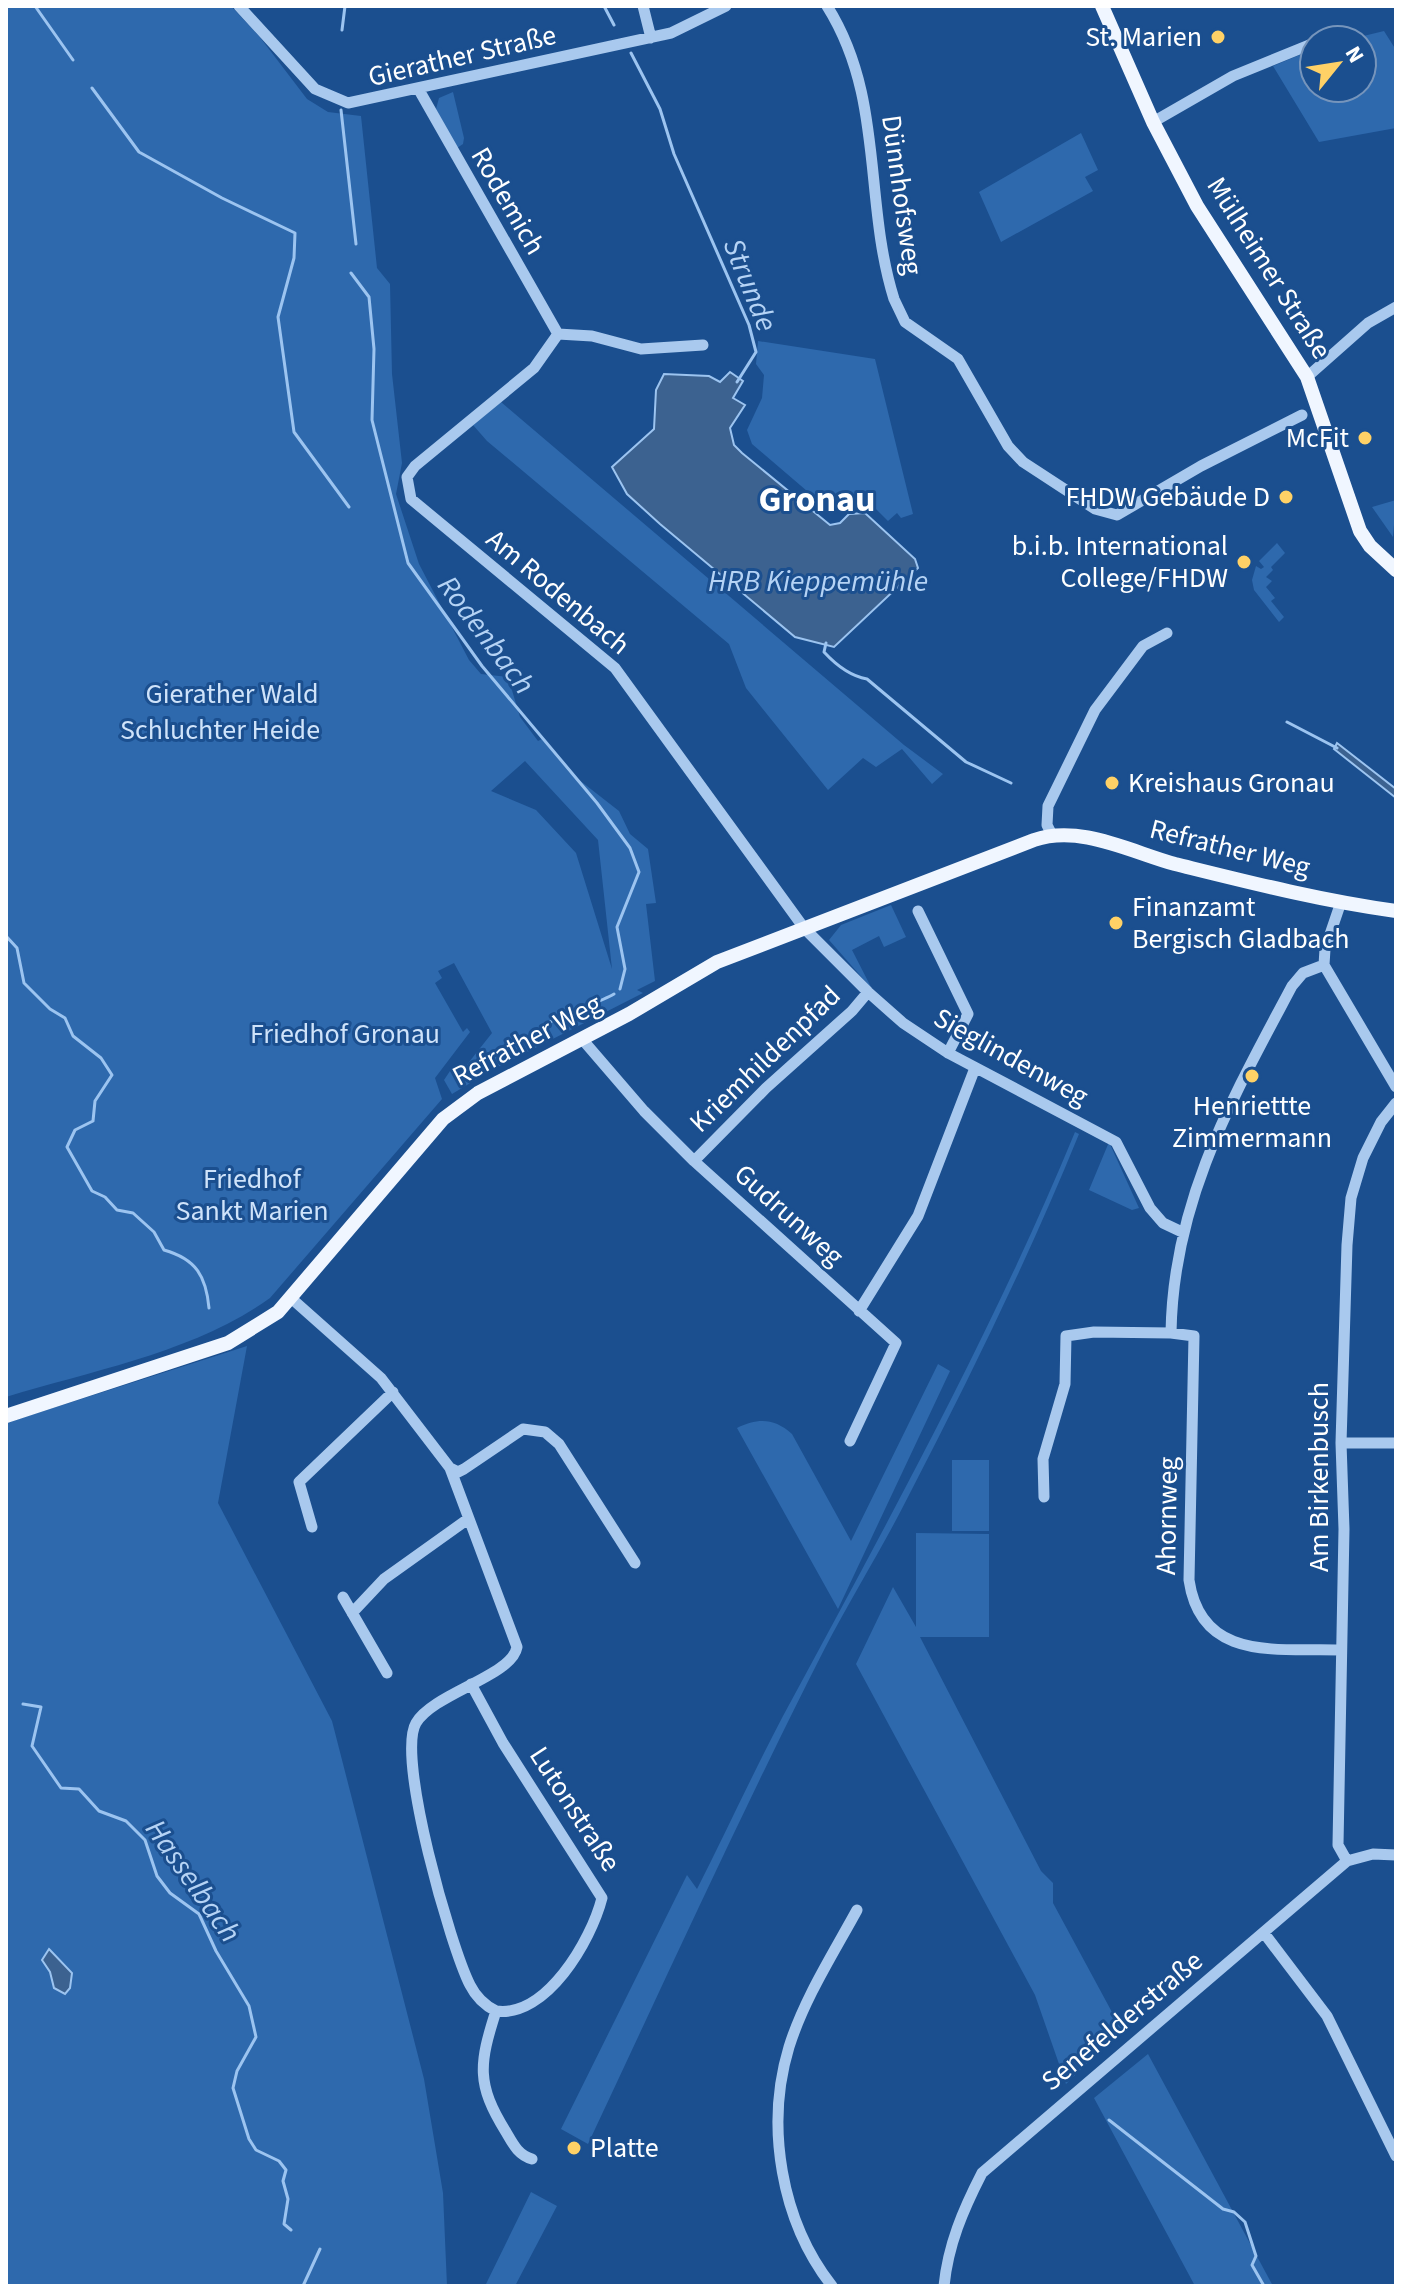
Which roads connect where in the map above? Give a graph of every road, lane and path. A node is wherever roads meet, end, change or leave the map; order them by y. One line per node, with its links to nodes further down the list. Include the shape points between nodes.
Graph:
1 (239, 6): 8 (street, Gierather Straße, via 327,96 359,103)
2 (643, 6): 6 (street)
3 (726, 6): 6 (street, Gierather Straße)
4 (827, 6): 14 (street, Dünnhofsweg, via 846,37 862,87 894,299 905,322 958,359 1008,446 1023,462 1095,509 1117,515)
5 (1102, 6): 9 (main road, Mülheimer Straße)
6 (651, 38): 8 (street, Gierather Straße)
7 (1298, 50): 9 (street, via 1233,76)
8 (419, 90): 11 (street, Rodemich)
9 (1153, 122): 13 (main road, Mülheimer Straße, via 1197,206)
10 (1396, 307): 13 (street, via 1368,323)
11 (558, 334): 12 (street, via 592,336 641,349); 21 (street, Am Rodenbach, via 534,368 415,466 406,479 411,499 623,678)
12 (703, 345)
13 (1307, 377): 15 (main road, Mülheimer Straße, via 1360,531)
14 (1302, 415)
15 (1396, 570)
16 (1167, 633): 17 (street, via 1143,646 1095,710 1048,806)
17 (1052, 835): 18 (main road, Refrather Weg, via 1094,840); 21 (main road, Refrather Weg)
18 (1341, 902): 20 (main road, Refrather Weg); 22 (street)
19 (918, 911): 25 (street, via 968,1014)
20 (1396, 911)
21 (804, 928): 23 (street, Sieglindenweg); 24 (main road, Refrather Weg, via 717,962)
22 (1324, 965): 27 (street); 30 (street, via 1303,973 1292,986 1219,1123)
23 (868, 992): 25 (street, Sieglindenweg); 29 (street, Kriemhildenpfad)
24 (582, 1039): 29 (street, Gudrunweg); 31 (main road, Refrather Weg, via 450,1112)
25 (948, 1053): 26 (street, Sieglindenweg)
26 (975, 1068): 30 (street, Sieglindenweg, via 1116,1142 1150,1208 1163,1223); 32 (street, via 918,1216)
27 (1396, 1087)
28 (1396, 1103): 37 (street, Am Birkenbusch, via 1363,1158 1351,1198)
29 (694, 1161): 32 (street, Gudrunweg)
30 (1182, 1232): 33 (street)
31 (291, 1298): 34 (street); 35 (main road, Refrather Weg, via 234,1341)
32 (859, 1311): 36 (street, Gudrunweg, via 896,1343)
33 (1171, 1333): 40 (street, via 1066,1336 1065,1384 1043,1459); 46 (street, Ahornweg, via 1194,1336 1189,1580 1193,1604 1212,1630 1239,1644)
34 (393, 1392): 39 (street); 42 (street, via 299,1482)
35 (6, 1416)
36 (850, 1441)
37 (1341, 1443): 38 (street); 46 (street, Am Birkenbusch)
38 (1396, 1443)
39 (450, 1468): 41 (street); 43 (street, via 464,1469 523,1429 545,1432 559,1444)
40 (1044, 1497)
41 (468, 1519): 45 (street, via 384,1579); 48 (street, via 517,1647 513,1658)
42 (312, 1527)
43 (635, 1563)
44 (343, 1597): 45 (street)
45 (352, 1613): 47 (street)
46 (1340, 1650): 50 (street, Am Birkenbusch, via 1338,1845)
47 (387, 1673)
48 (471, 1684): 53 (street, via 421,1717 412,1733 411,1752 422,1827 459,1956 473,1990); 53 (street, Lutonstraße, via 602,1898 573,1959 542,1997 516,2012)
49 (1396, 1855): 50 (street)
50 (1347, 1861): 52 (street, Senefelderstraße)
51 (857, 1910): 56 (street, via 789,2048 780,2102 778,2164 796,2219)
52 (1264, 1933): 54 (street, via 1327,2016); 57 (street, Senefelderstraße, via 982,2173 959,2218)
53 (496, 2011): 55 (street, via 482,2064 483,2085 518,2152)
54 (1396, 2156)
55 (532, 2159)
56 (832, 2286)
57 (944, 2286)

